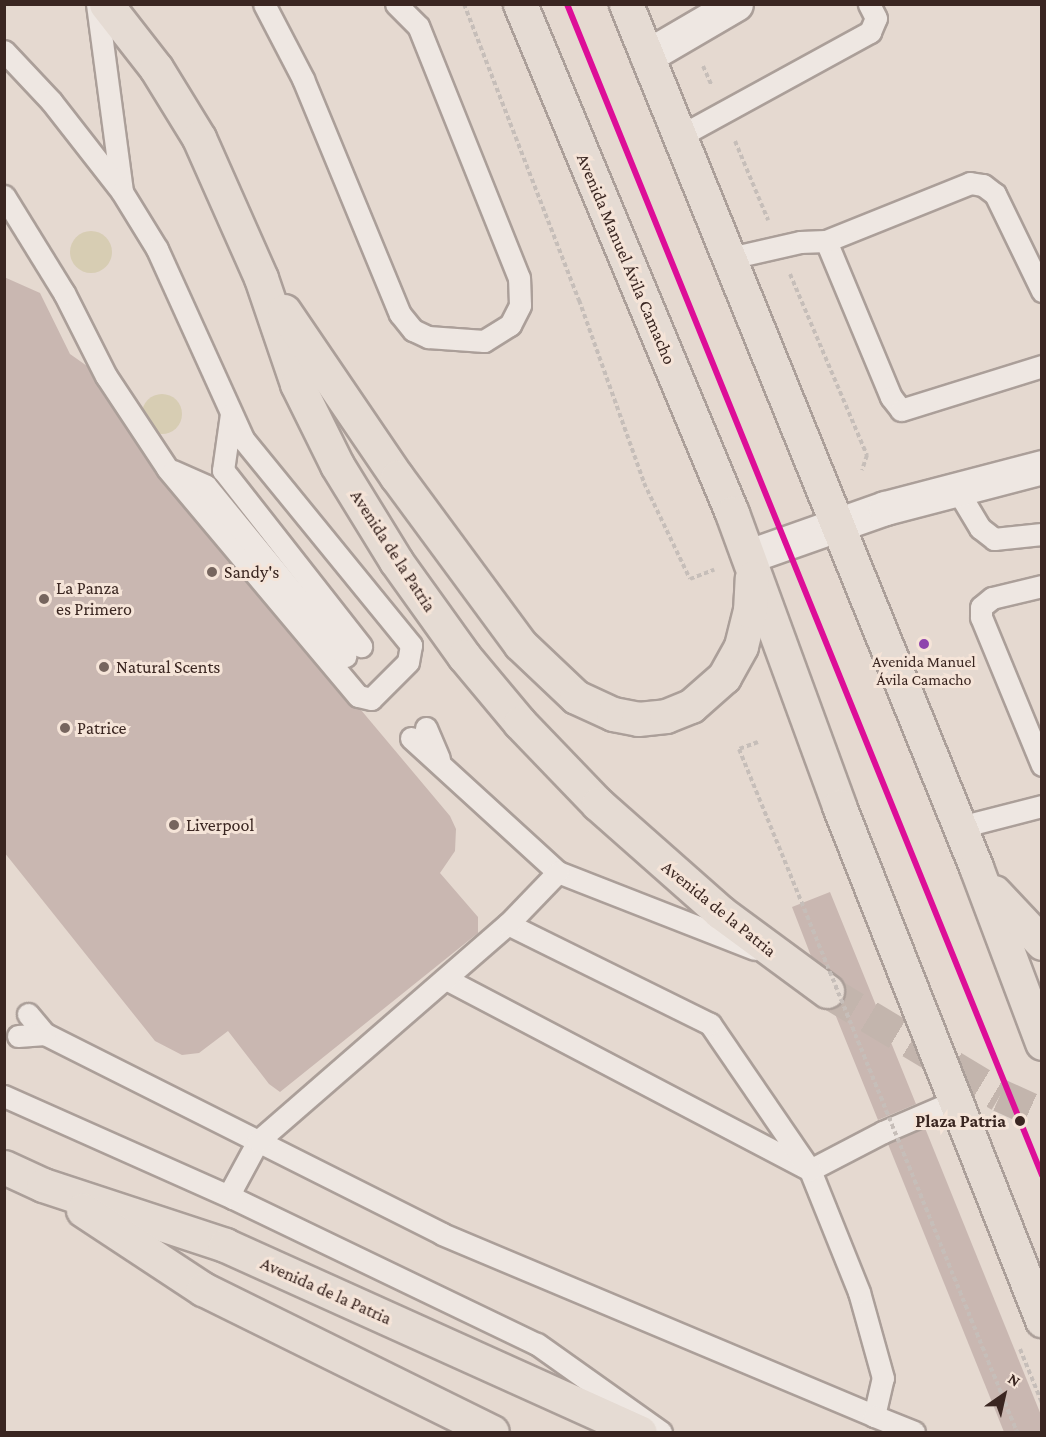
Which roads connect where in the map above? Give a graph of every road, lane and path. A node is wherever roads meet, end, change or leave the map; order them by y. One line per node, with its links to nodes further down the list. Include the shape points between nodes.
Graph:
1 (97, 4): 13 (lane)
2 (106, 4): 17 (main road, Avenida de la Patria, via 156,68 199,138)
3 (264, 4): 4 (lane, via 303,79 400,314 413,330 428,337 484,341 510,325 520,305 519,278 418,26)
4 (396, 4)
5 (464, 4): 26 (path, via 579,300 644,483 690,579)
6 (520, 4): 26 (main road, Avenida Manuel Ávila Camacho)
7 (626, 4): 11 (main road)
8 (736, 4): 11 (street)
9 (869, 4): 12 (lane, via 876,18 870,32)
10 (4, 51): 13 (lane, via 51,101)
11 (647, 56): 12 (main road)
12 (680, 136): 16 (main road)
13 (122, 192): 20 (lane, via 157,249)
14 (4, 196): 22 (lane, via 64,293 105,376)
15 (826, 241): 16 (lane, via 800,242); 18 (lane, via 970,183 983,185 995,194); 19 (lane, via 891,397 902,410)
16 (730, 258): 24 (main road)
17 (261, 278): 26 (main road, via 397,477 520,644 576,697 613,714 639,719 666,716 691,706 712,691 729,669 747,629 752,593); 37 (main road, Avenida de la Patria, via 297,384 337,465 396,561 464,656 520,723 598,804 720,912)
18 (1041, 291)
19 (1041, 366)
20 (231, 414): 22 (lane, via 223,470 353,651 206,486); 22 (lane, via 243,439 411,645 408,662 371,699 358,696)
21 (1041, 467): 23 (street)
22 (167, 468)
23 (956, 488): 24 (street); 25 (lane, via 980,528 994,539)
24 (839, 524): 26 (street); 32 (main road)
25 (1041, 534)
26 (748, 556): 45 (main road, Avenida Manuel Ávila Camacho, via 827,773)
27 (1041, 586): 30 (lane, via 992,598 981,607 981,617)
28 (418, 733): 34 (lane, via 440,761)
29 (758, 742): 57 (path, bridge, via 739,749)
30 (1041, 765)
31 (1041, 806): 32 (lane)
32 (960, 827): 33 (main road)
33 (976, 867): 36 (main road, via 998,898); 43 (main road)
34 (558, 872): 35 (lane); 37 (lane)
35 (508, 924): 38 (lane); 48 (lane, via 710,1024)
36 (1041, 943)
37 (780, 959): 39 (main road, Avenida de la Patria)
38 (446, 978): 46 (lane); 48 (lane)
39 (827, 991)
40 (28, 1014): 41 (lane)
41 (45, 1034): 42 (lane); 46 (lane)
42 (18, 1036)
43 (1041, 1043)
44 (4, 1096): 50 (lane)
45 (955, 1101): 48 (lane); 51 (main road, Avenida Manuel Ávila Camacho)
46 (258, 1141): 50 (lane, via 232,1189); 52 (lane, via 442,1234)
47 (4, 1167): 49 (main road, Avenida de la Patria)
48 (810, 1170): 52 (lane, via 859,1292 883,1378)
49 (43, 1185): 53 (main road, via 203,1289); 54 (main road, Avenida de la Patria, via 225,1245)
50 (233, 1198): 55 (lane, via 537,1344)
51 (1041, 1320)
52 (874, 1416): 56 (lane)
53 (492, 1432)
54 (640, 1432)
55 (661, 1432)
56 (914, 1432)
57 (1017, 1432)

